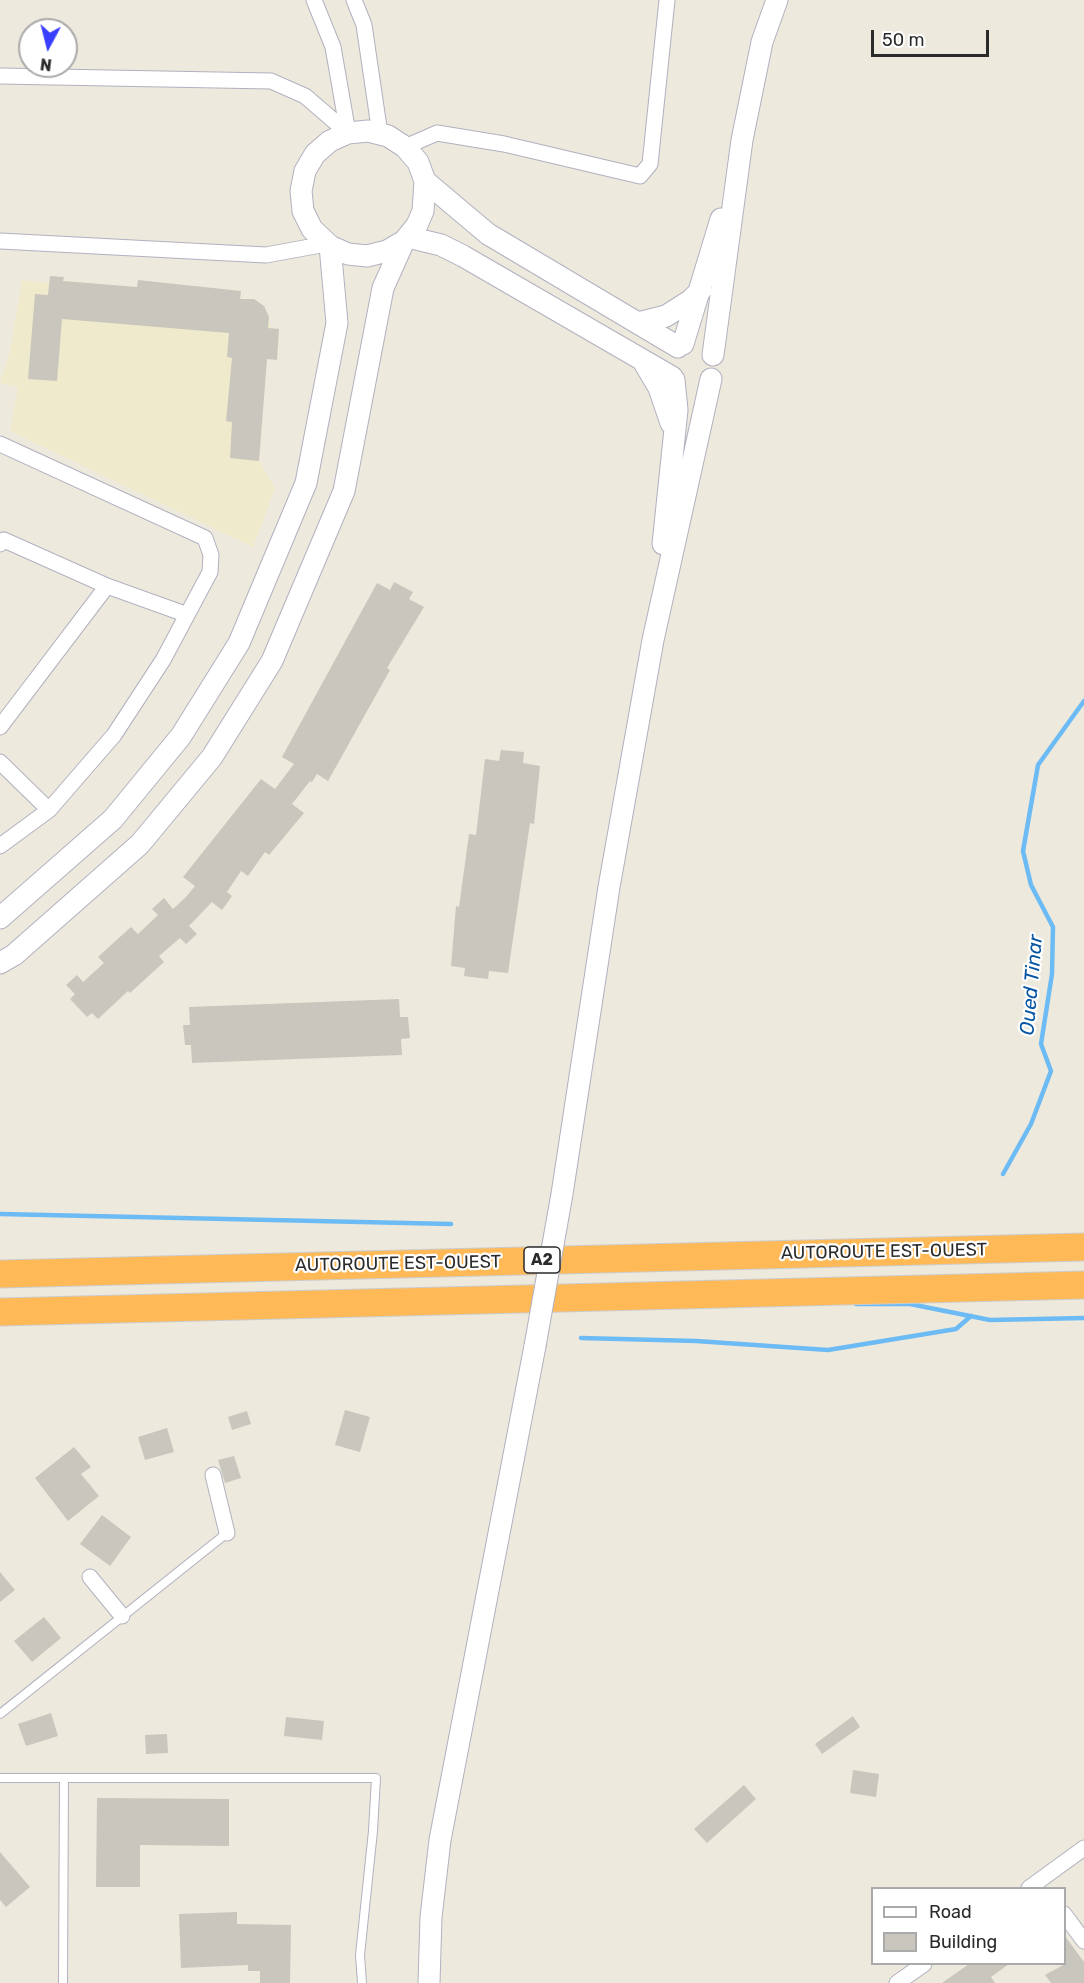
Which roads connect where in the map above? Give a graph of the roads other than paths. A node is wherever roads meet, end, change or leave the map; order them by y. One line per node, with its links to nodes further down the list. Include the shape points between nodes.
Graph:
1 (314, 0): 6 (street, via 333,47)
2 (354, 0): 7 (street, via 364,25)
3 (667, 0): 9 (street, via 650,164 640,176 438,133)
4 (777, 0): 8 (main road, via 762,42)
5 (0, 76): 6 (street, via 271,81 305,96)
6 (348, 133): 7 (main road); 13 (main road, via 315,154 305,171 301,191 303,211 312,229)
7 (380, 134): 9 (main road)
8 (742, 140): 14 (main road); 17 (main road)
9 (405, 147): 10 (main road, via 418,162)
10 (425, 181): 11 (main road, via 423,211); 15 (main road, via 488,234)
11 (406, 239): 13 (main road, via 387,251 367,255 348,254); 18 (main road, via 452,250); 32 (main road, via 383,288 344,491 272,661 212,757 140,844)
12 (0, 241): 13 (street, via 267,255)
13 (328, 245): 31 (main road, via 337,323 306,483 239,643 182,735 113,819)
14 (701, 290): 15 (main road, via 666,316); 16 (main road)
15 (638, 323): 16 (main road)
16 (680, 345): 17 (main road, via 703,345); 19 (main road, via 669,361)
17 (713, 355): 20 (main road, via 716,368)
18 (641, 358): 19 (main road); 21 (main road, via 665,404)
19 (673, 379): 20 (main road, via 693,389); 21 (main road, via 677,400)
20 (711, 379): 26 (main road)
21 (674, 437): 26 (main road)
22 (0, 444): 25 (street, via 206,538 210,572)
23 (0, 544): 24 (street, via 4,540)
24 (107, 586): 25 (street); 27 (street)
25 (185, 614): 29 (street, via 163,660 114,735)
26 (653, 640): 51 (main road, bridge, via 609,887 562,1194 440,1840 431,1917)
27 (0, 727)
28 (0, 762): 29 (street)
29 (49, 810): 30 (street)
30 (0, 846)
31 (0, 918)
32 (0, 963)
33 (1084, 1247): 34 (highway, AUTOROUTE EST-OUEST / A2)
34 (0, 1274)
35 (1084, 1285): 36 (highway, AUTOROUTE EST-OUEST / A2)
36 (0, 1312)
37 (213, 1475): 38 (street)
38 (227, 1533): 40 (lane)
39 (90, 1577): 40 (street)
40 (122, 1616): 41 (lane)
41 (0, 1714)
42 (0, 1778): 43 (lane)
43 (64, 1778): 49 (lane); 50 (lane, via 376,1778 360,1955)
44 (1084, 1848): 45 (street)
45 (1038, 1886)
46 (1066, 1915): 47 (street)
47 (1084, 1941)
48 (923, 1965): 52 (street)
49 (63, 1983)
50 (363, 1983)
51 (429, 1983)
52 (897, 1983)

